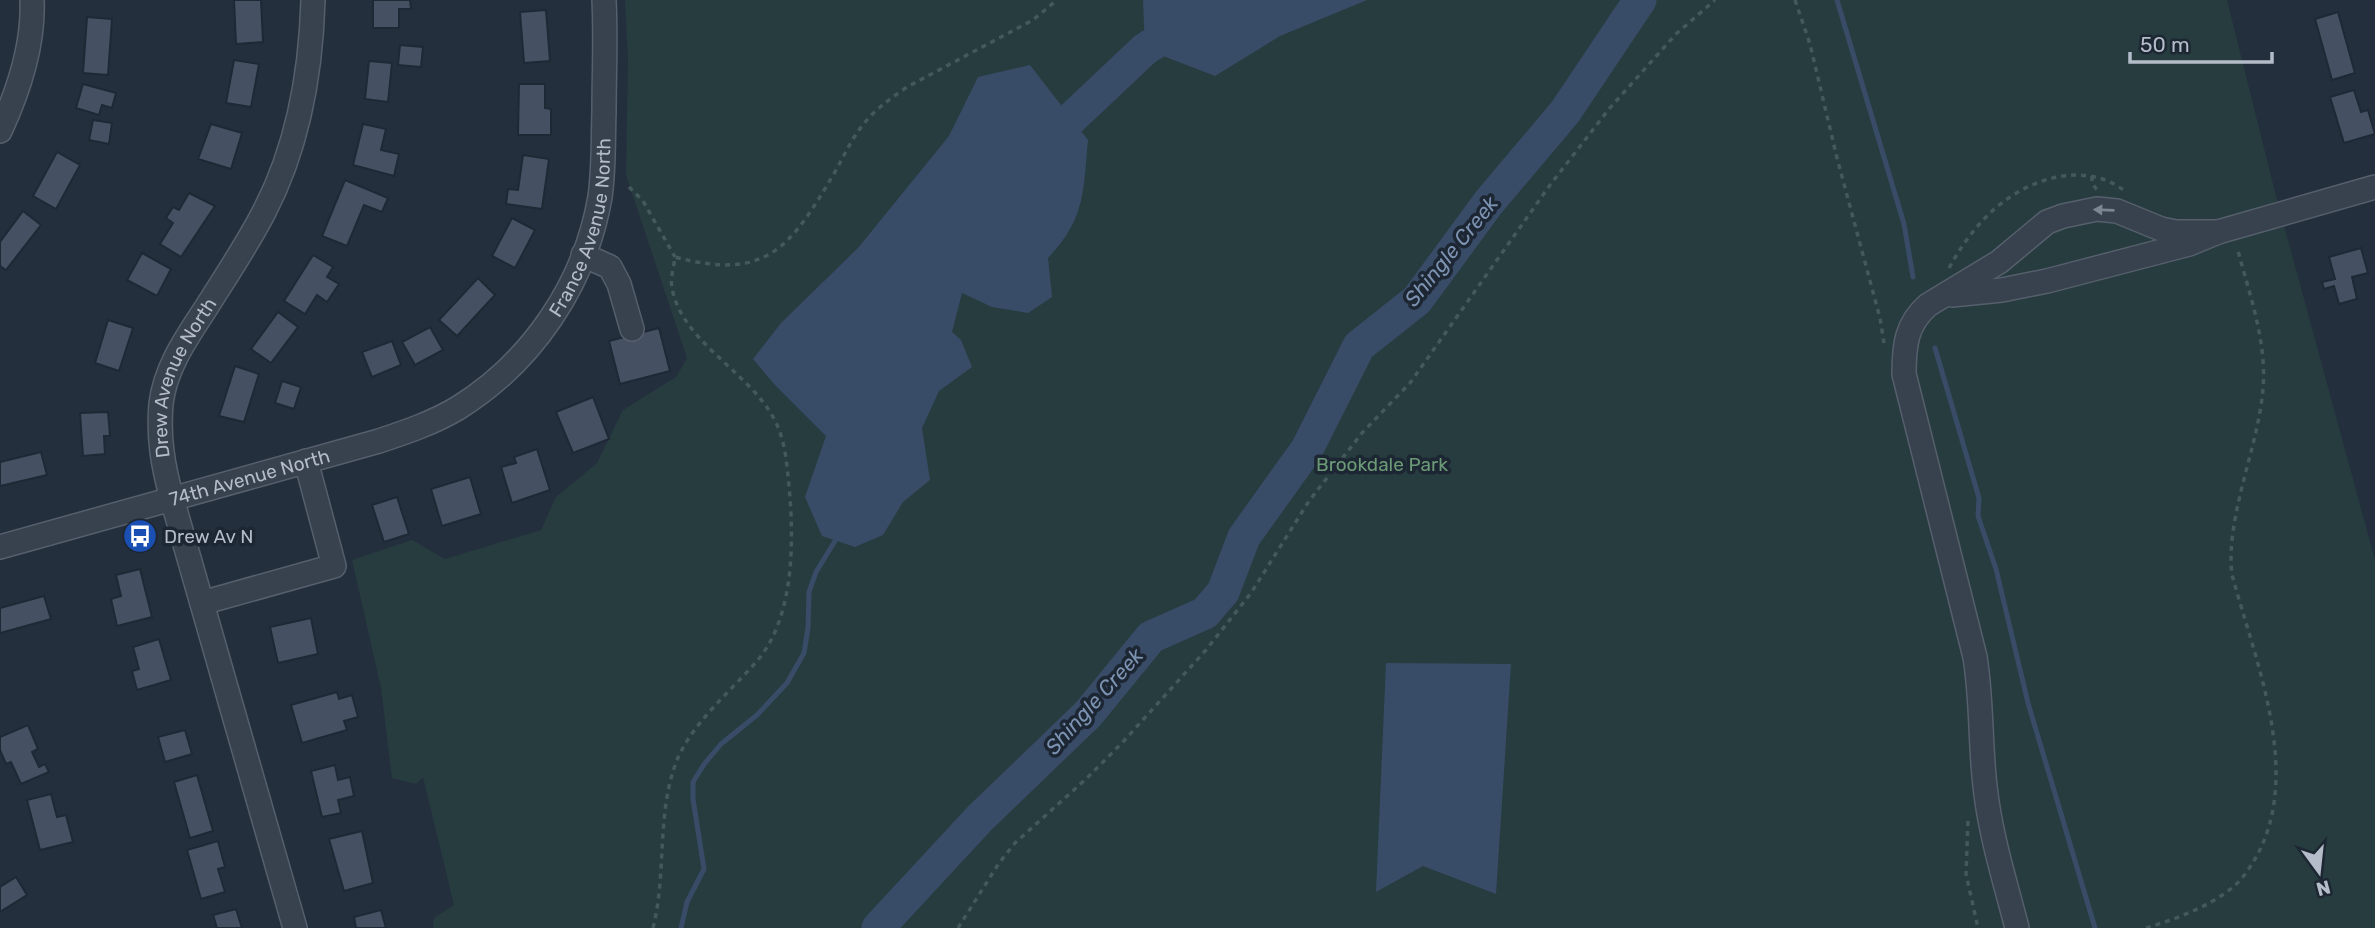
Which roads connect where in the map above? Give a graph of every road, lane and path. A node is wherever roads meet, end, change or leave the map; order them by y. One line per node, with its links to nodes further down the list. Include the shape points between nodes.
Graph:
1 (32, 0): 7 (street, via 27,57)
2 (313, 0): 22 (street, Drew Avenue North, via 303,101 288,156 265,211 170,369 159,433)
3 (604, 0): 13 (street, France Avenue North, via 602,174)
4 (1057, 0): 14 (path, via 1033,20 906,87 880,107 855,136 796,233 773,253 735,266)
5 (1715, 0): 28 (path, via 1676,34 1609,109 1410,383 1362,433 1309,501 1251,593 1206,650 1087,779 1015,844)
6 (1796, 0): 19 (path)
7 (0, 131)
8 (629, 187): 14 (path, via 643,201)
9 (2375, 187): 11 (street)
10 (2139, 219): 11 (street, via 2176,232); 12 (street, one-way to 12, via 2097,209 2063,216 2046,222); 15 (street, via 2146,237)
11 (2226, 235): 15 (street); 31 (path, via 2258,327 2264,360 2263,388 2230,561 2268,710 2275,766 2273,812 2259,853 2234,887 2188,913)
12 (2011, 251): 16 (street, via 2013,272); 17 (street)
13 (583, 256): 18 (street, via 610,267); 20 (street, France Avenue North, via 557,309 528,348)
14 (676, 257): 27 (path, via 671,285 681,311 762,400 779,428 788,469 790,544 786,596 774,637 678,757 667,805)
15 (2140, 257): 16 (street)
16 (2032, 284): 17 (street)
17 (1940, 297): 30 (street, via 1912,323 1904,374 1975,657 1987,801)
18 (632, 329)
19 (1885, 349)
20 (456, 409): 21 (street, 74th Avenue North, via 414,430)
21 (306, 461): 22 (street, 74th Avenue North); 24 (street, via 334,566)
22 (172, 499): 23 (street, 74th Avenue North); 24 (street, Drew Avenue North)
23 (0, 547)
24 (202, 603): 26 (street, Drew Avenue North)
25 (1968, 819): 29 (path, via 1966,874)
26 (295, 928)
27 (653, 928)
28 (958, 928)
29 (1978, 928)
30 (2017, 928)
31 (2146, 928)

